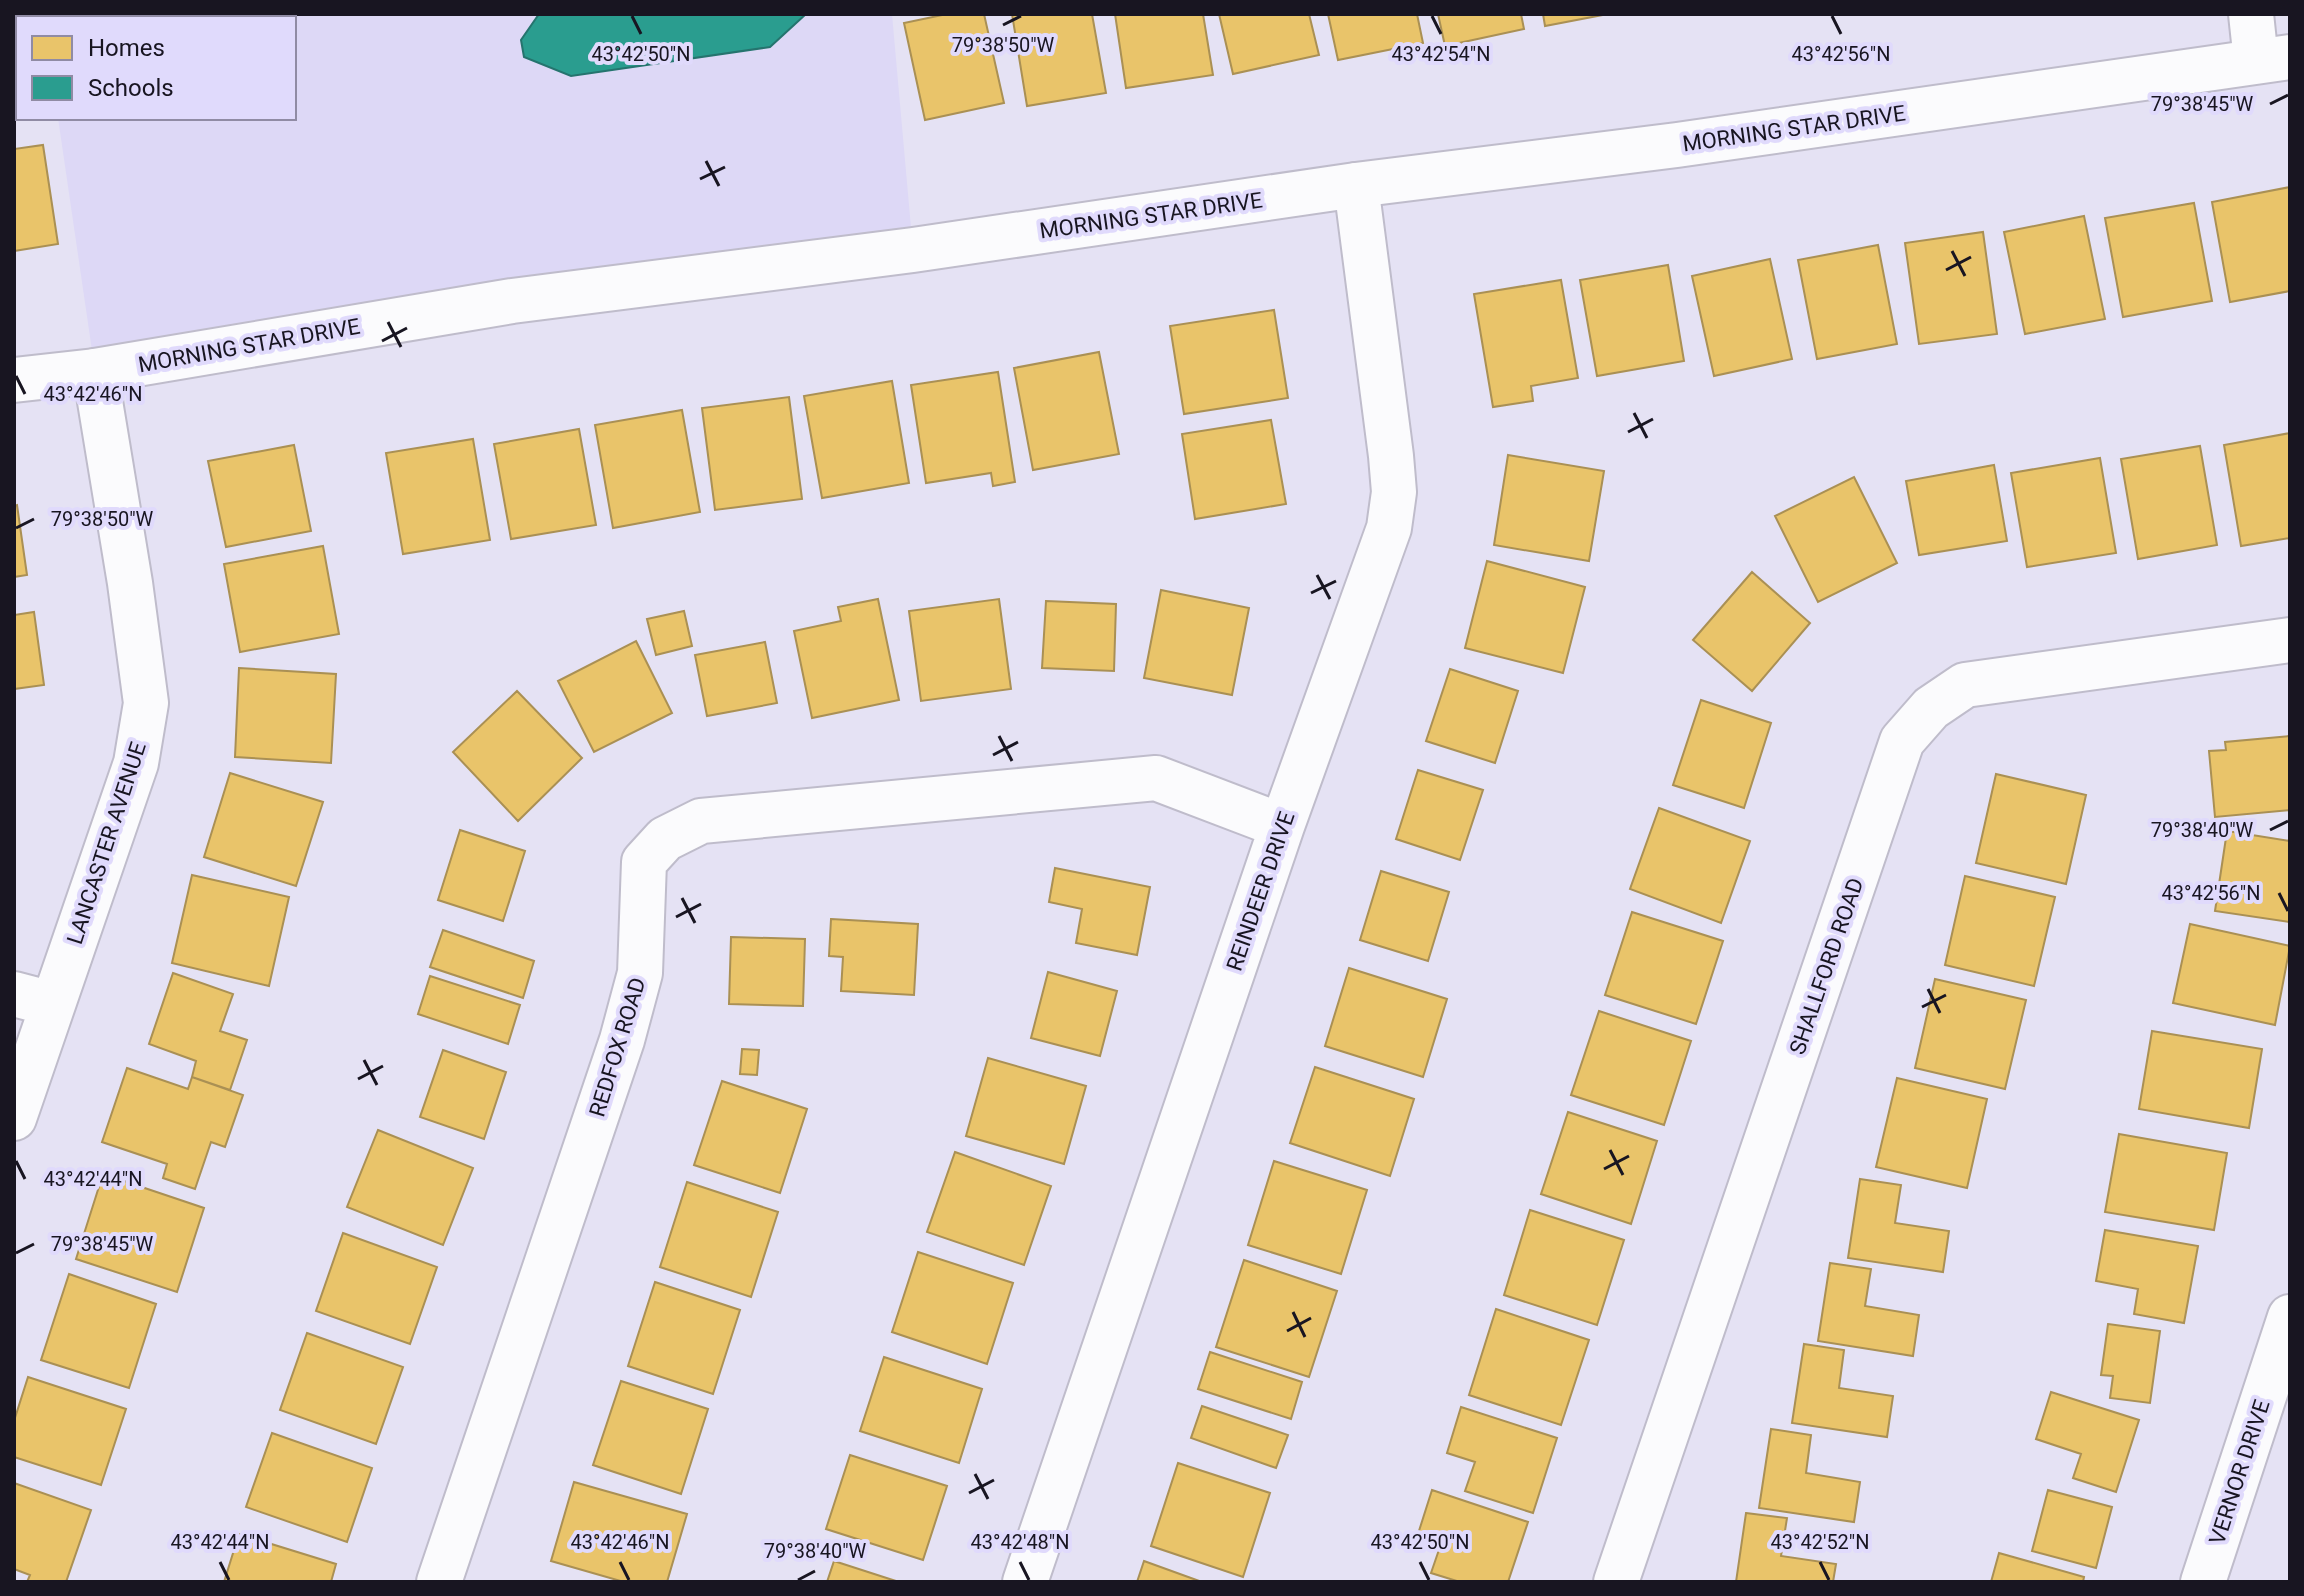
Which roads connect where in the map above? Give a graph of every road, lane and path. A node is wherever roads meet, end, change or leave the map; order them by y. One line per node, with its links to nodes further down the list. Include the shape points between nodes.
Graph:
1 (2251, 14): 2 (street)
2 (2273, 59): 3 (street, MORNING STAR DRIVE, via 1677,145)
3 (1356, 185): 4 (street, MORNING STAR DRIVE, via 913,250 512,301); 7 (street, REINDEER DRIVE, via 1394,492 1389,528)
4 (95, 371): 5 (street, MORNING STAR DRIVE); 8 (street, LANCASTER AVENUE, via 146,703 136,763 111,842)
5 (14, 380)
6 (2290, 640): 13 (street, SHALLFORD ROAD, via 1965,685 1931,708 1902,741)
7 (1282, 826): 11 (street, REDFOX ROAD, via 1156,778 701,821 665,839 644,862 640,973 622,1040); 12 (street, REINDEER DRIVE)
8 (33, 999): 9 (street, LANCASTER AVENUE)
9 (14, 1118)
10 (2290, 1317): 14 (street, VERNOR DRIVE)
11 (439, 1582)
12 (1025, 1582)
13 (1616, 1582)
14 (2203, 1582)

